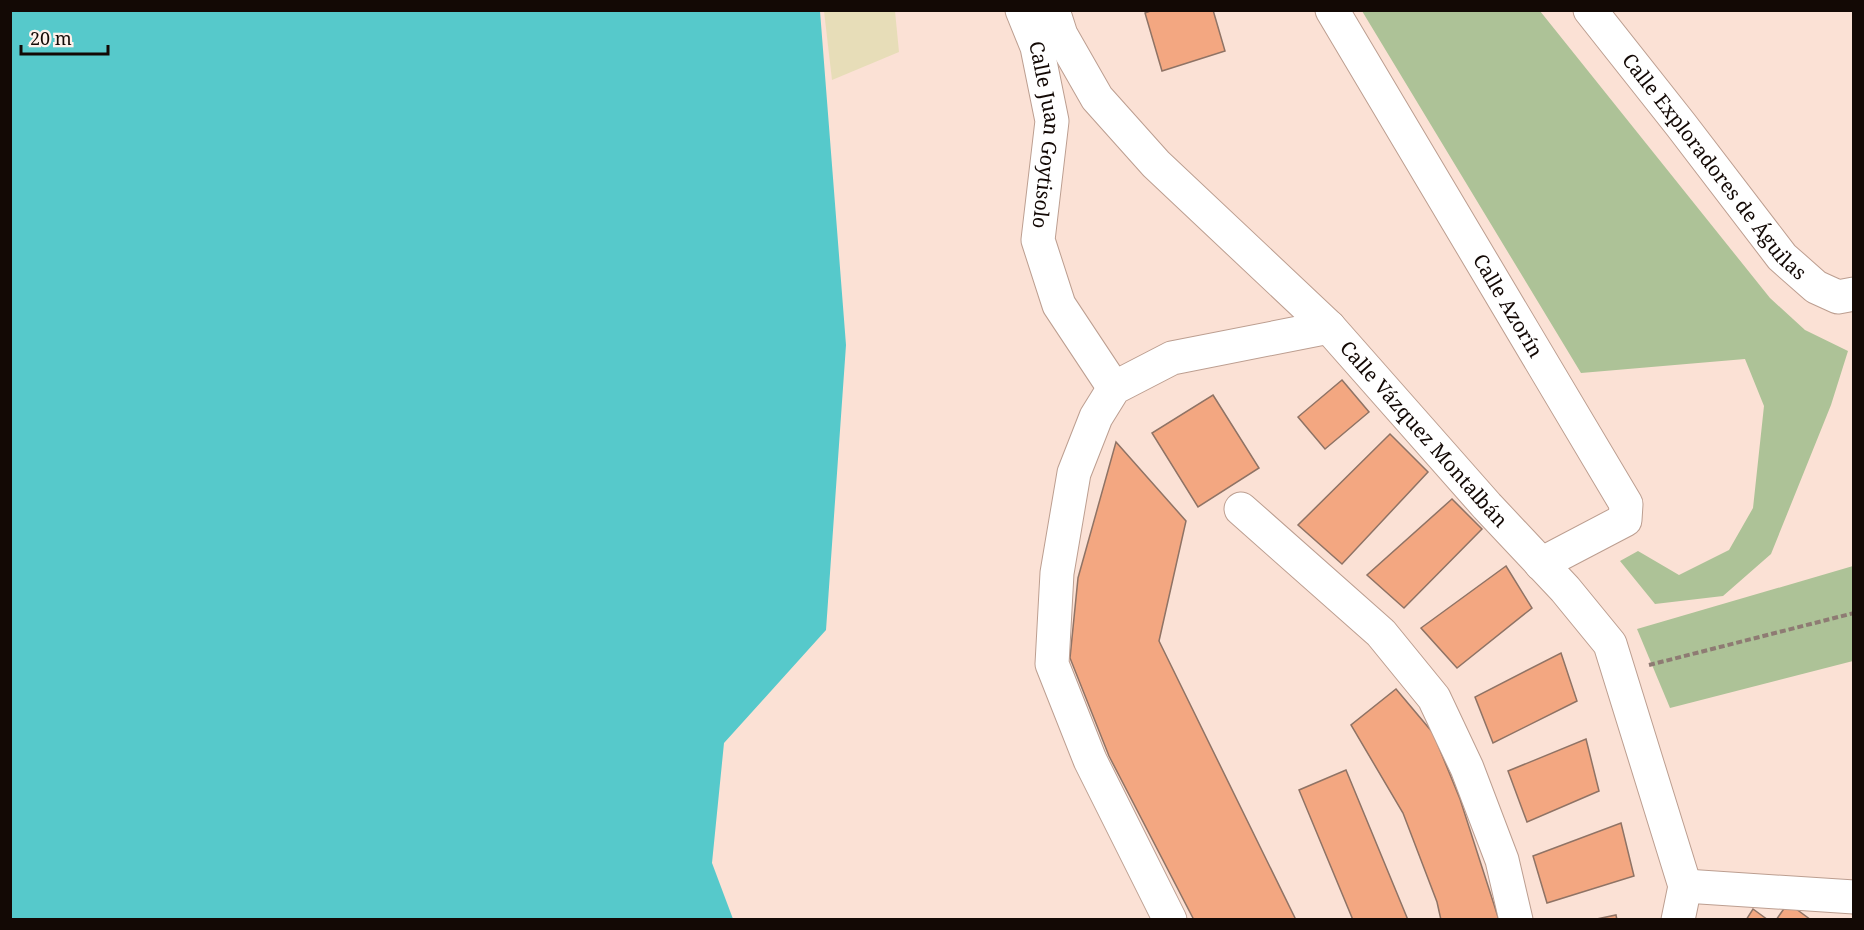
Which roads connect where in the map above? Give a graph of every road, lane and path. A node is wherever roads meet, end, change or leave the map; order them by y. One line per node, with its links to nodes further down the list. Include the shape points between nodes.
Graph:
1 (1022, 10): 7 (street, Calle Juan Goytisolo, via 1037,47 1052,121 1038,240 1059,305)
2 (1053, 10): 6 (street, Calle Vázquez Montalbán, via 1061,35 1097,98 1156,164)
3 (1332, 10): 9 (street, Calle Azorín, via 1626,504 1625,520)
4 (1590, 10): 5 (street, Calle Exploradores de Águilas, via 1782,257 1816,287 1838,297)
5 (1854, 294)
6 (1329, 327): 7 (street, via 1172,358); 9 (street, Calle Vázquez Montalbán)
7 (1114, 388): 14 (street, via 1096,417 1074,473 1057,573 1052,664 1090,760)
8 (1241, 509): 15 (street, via 1381,633 1434,698 1467,768 1502,860)
9 (1541, 564): 11 (street, Calle Vázquez Montalbán, via 1610,644)
10 (1854, 613): 11 (path)
11 (1619, 673): 12 (street, Calle Vázquez Montalbán)
12 (1685, 886): 13 (street); 16 (street, Calle Vázquez Montalbán)
13 (1854, 897)
14 (1170, 920)
15 (1516, 920)
16 (1678, 920)

